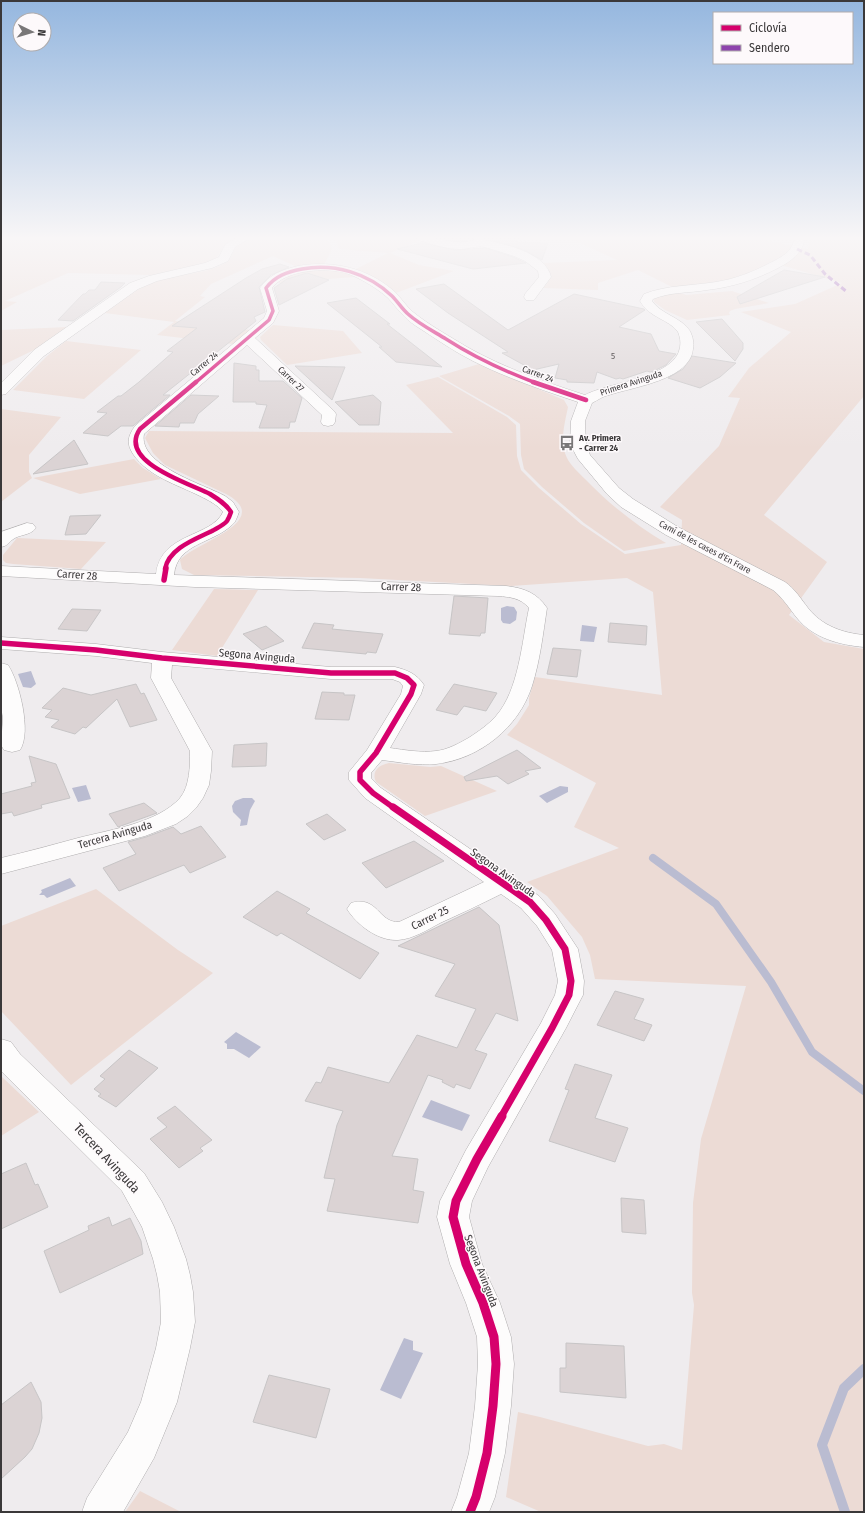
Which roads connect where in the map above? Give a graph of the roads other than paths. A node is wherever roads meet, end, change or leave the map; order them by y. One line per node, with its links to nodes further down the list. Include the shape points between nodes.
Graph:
1 (103, 309): 6 (street)
2 (272, 309): 5 (street, Carrer 24, via 271,318)
3 (402, 309): 9 (street, Carrer 24, via 471,354 516,376)
4 (654, 309): 9 (street, Primera Avinguda, via 682,330 688,348 683,360 668,371)
5 (248, 339): 10 (street, Carrer 27, via 329,414); 14 (street, Carrer 24, via 140,428 135,437 134,441 140,451 156,468 203,491 226,506 230,512 228,521 172,554 166,565)
6 (39, 353): 7 (street); 8 (street)
7 (1, 374)
8 (1, 391)
9 (586, 400): 15 (street, Camí de les cases d'En Frare, via 578,421 578,444 583,456 627,503 672,531 779,586 788,592 804,615 822,630)
10 (328, 422)
11 (27, 528): 12 (street, via 6,536)
12 (1, 542)
13 (1, 571): 14 (street, Carrer 28)
14 (164, 580): 20 (street, Carrer 28, via 483,590 516,593 534,603 538,608 522,690 508,716 491,733 455,753 432,758)
15 (864, 641)
16 (1, 643): 17 (street, Segona Avinguda)
17 (162, 658): 20 (street, Segona Avinguda, via 330,673 395,673 407,678 414,685 411,694); 21 (street, Tercera Avinguda, via 161,678 201,751 202,762 194,793 187,804 167,818 130,833)
18 (1, 669): 19 (street, via 14,718)
19 (12, 745)
20 (376, 753): 22 (street, Segona Avinguda, via 360,772 360,780 366,787)
21 (1, 866)
22 (503, 883): 23 (street, Carrer 25, via 398,932 386,930); 26 (street, Segona Avinguda, via 530,902 546,920 564,949 571,981 569,995 552,1028 456,1201 453,1217 466,1264 484,1303 494,1337 496,1364 487,1453)
23 (360, 910)
24 (1, 1050): 25 (street, Tercera Avinguda, via 10,1062 133,1182 147,1203 170,1258 178,1310 175,1338 160,1396 144,1437)
25 (101, 1512)
26 (470, 1512)

